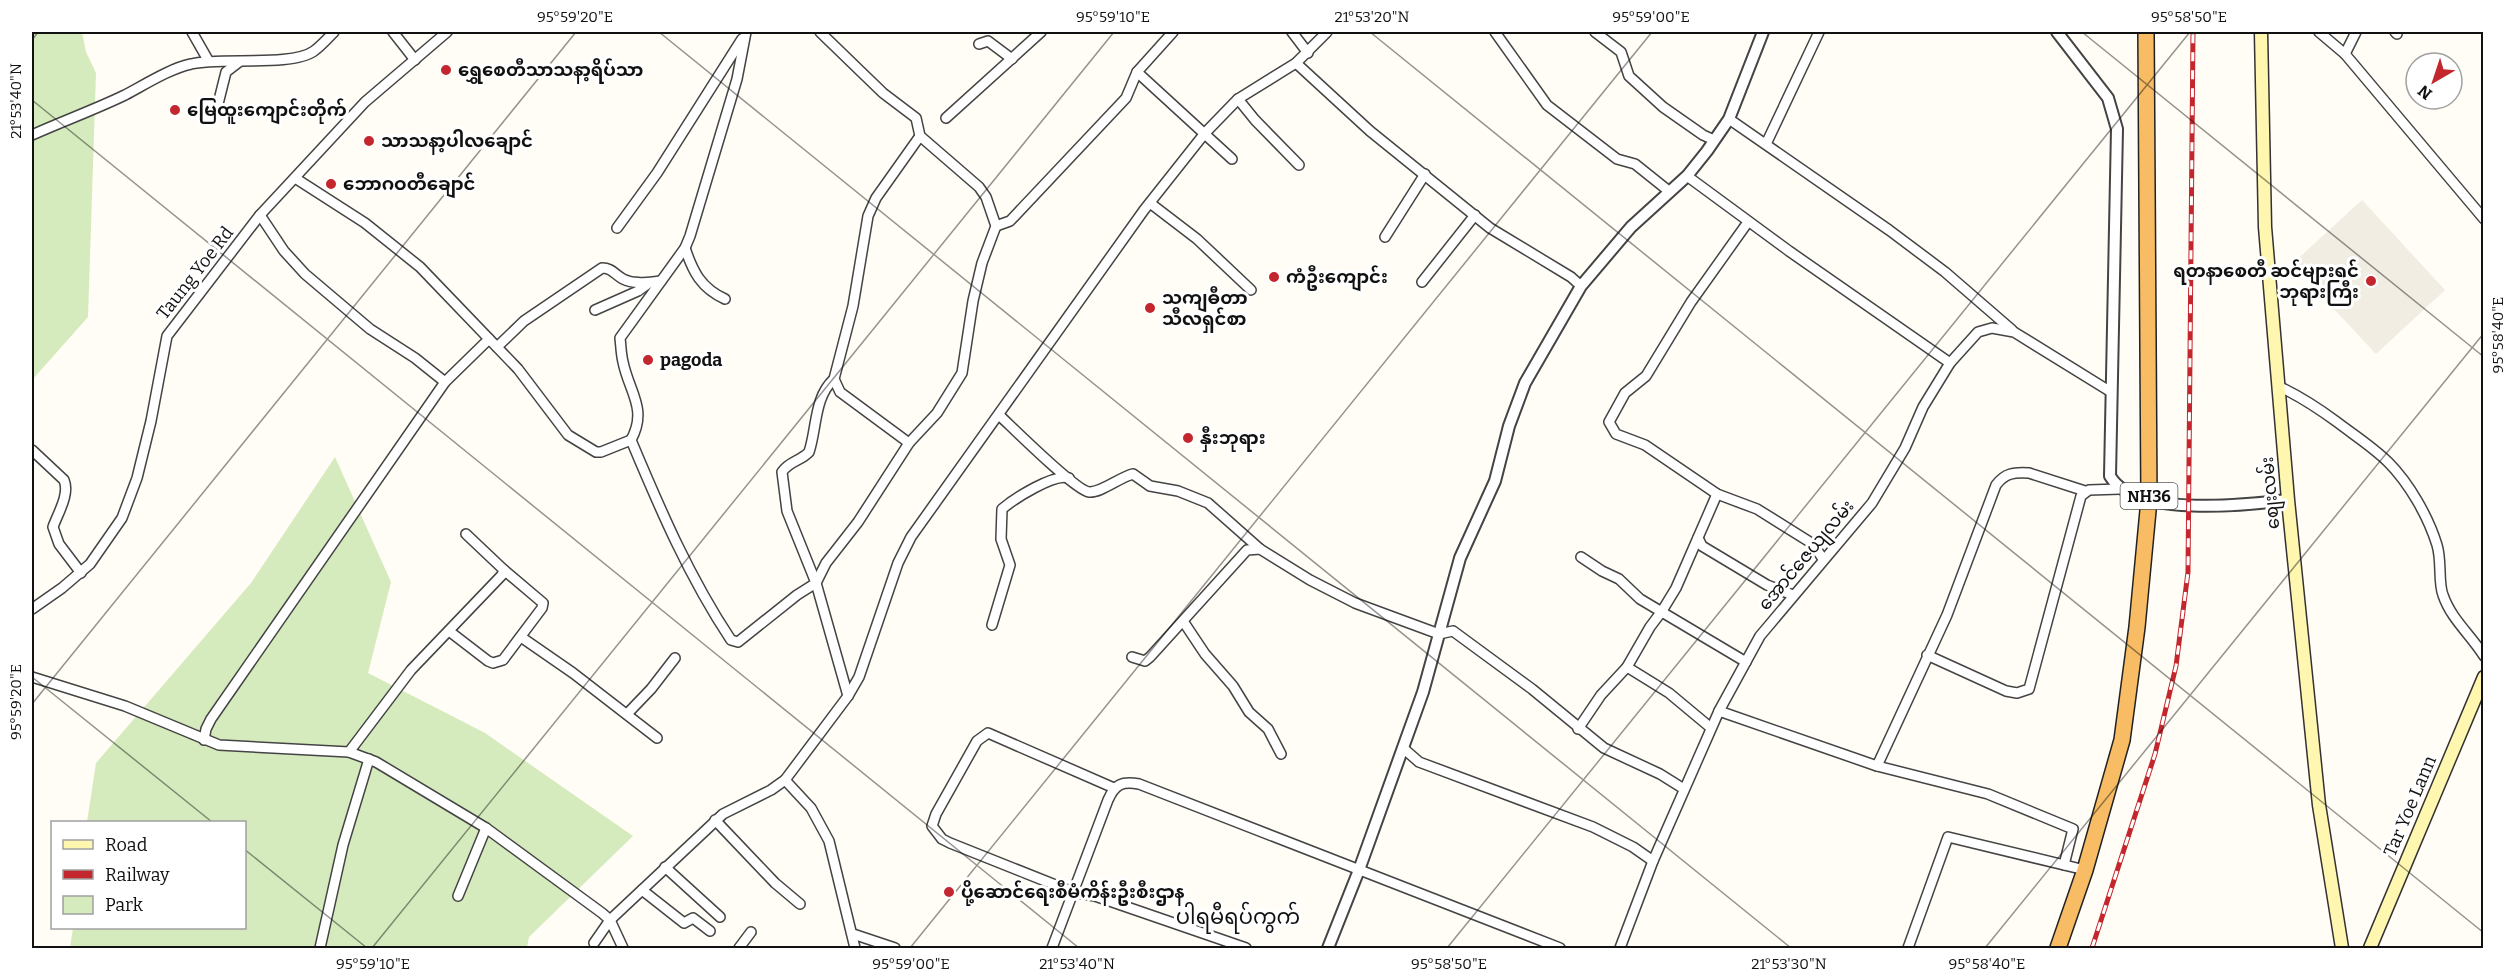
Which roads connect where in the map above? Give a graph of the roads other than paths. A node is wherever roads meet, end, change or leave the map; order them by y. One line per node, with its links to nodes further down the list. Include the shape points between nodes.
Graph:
1 (192, 32): 24 (street)
2 (334, 32): 26 (street, via 313,52 286,59)
3 (393, 32): 25 (street)
4 (447, 32): 25 (street, Taung Yoe Rd)
5 (746, 32): 50 (street, via 657,173); 52 (street, via 722,135)
6 (820, 32): 35 (street, via 882,93 916,118)
7 (1041, 32): 23 (street)
8 (1173, 32): 28 (street)
9 (1292, 32): 21 (street)
10 (1327, 32): 21 (street)
11 (1495, 32): 43 (street, via 1547,105 1617,159 1635,164)
12 (1594, 32): 36 (street, via 1621,52 1629,76 1663,107)
13 (1763, 32): 32 (street)
14 (1819, 32): 37 (street)
15 (2057, 32): 67 (street, via 2108,98 2117,129)
16 (2146, 32): 76 (highway, NH36)
17 (2261, 32): 66 (main road, စျေးလမ်း, via 2265,227)
18 (2319, 32): 22 (street)
19 (2356, 32): 22 (street)
20 (979, 44): 23 (street, via 988,41)
21 (1308, 53): 27 (street)
22 (2345, 54): 47 (street)
23 (1012, 59): 31 (street)
24 (208, 60): 26 (street); 34 (street, via 189,64)
25 (415, 60): 42 (street, Taung Yoe Rd, via 365,102)
26 (239, 62): 30 (street, via 226,72)
27 (1296, 63): 29 (street); 40 (street, via 1370,131)
28 (1137, 72): 33 (street); 49 (street, via 1126,98 1010,220)
29 (1238, 99): 33 (street); 39 (street)
30 (218, 104)
31 (946, 118)
32 (1729, 119): 36 (street); 37 (street)
33 (1205, 133): 38 (street); 44 (street)
34 (32, 135)
35 (920, 136): 49 (street, via 979,187); 64 (street, via 876,198 868,216 853,306)
36 (1714, 140): 41 (street)
37 (1766, 144): 60 (street, via 1889,230)
38 (1232, 159)
39 (1299, 165)
40 (1425, 174): 46 (street); 51 (street)
41 (1687, 176): 43 (street); 48 (street)
42 (295, 178): 45 (street, Taung Yoe Rd); 61 (street, via 392,243)
43 (1670, 192): 56 (street, via 1631,227)
44 (1150, 203): 57 (street, via 1197,239); 68 (street)
45 (260, 215): 65 (street, via 305,274 370,329); 84 (street, Taung Yoe Rd, via 167,336 130,501 111,536)
46 (1475, 215): 55 (street); 56 (street)
47 (2484, 219)
48 (1748, 222): 63 (street); 75 (street, via 1646,376 1624,393 1609,422 1616,434 1645,445)
49 (996, 226): 70 (street, via 973,301 962,373 937,413)
50 (617, 228)
51 (1385, 237)
52 (685, 248): 53 (street); 58 (street, via 702,284)
53 (662, 281): 54 (street); 69 (street, via 620,338 639,417)
54 (651, 282): 59 (street); 62 (street, via 623,279 610,268 602,268 524,321)
55 (1422, 282)
56 (1581, 286): 92 (street, via 1525,383 1495,481 1460,558)
57 (1251, 290)
58 (725, 299)
59 (595, 310)
60 (2014, 332): 63 (street, အောင်ဇေယျလမ်း, via 1992,328 1978,332); 67 (street, အောင်ဇေယျလမ်း)
61 (489, 339): 62 (street); 65 (street)
62 (497, 347): 69 (street, via 568,435 596,452)
63 (1950, 363): 82 (street, အောင်ဇေယျလမ်း, via 1872,503)
64 (834, 379): 70 (street, via 840,392); 85 (street, via 821,396 809,452 782,471 787,511)
65 (445, 382): 108 (street, via 216,711)
66 (2278, 386): 77 (main road, စျေးလမ်း); 95 (street, via 2338,423 2396,472 2425,517 2436,544 2442,594 2459,625)
67 (2110, 392): 73 (street, via 2109,467 2110,476)
68 (999, 415): 72 (street); 102 (street, via 907,546)
69 (631, 440): 85 (street, via 674,541 731,640 738,642)
70 (909, 443): 85 (street)
71 (32, 450): 84 (street, via 67,486 53,527 59,544)
72 (1070, 479): 80 (street, via 1089,492 1133,474 1150,486 1178,490 1219,511); 90 (street, via 1050,481 1002,509 1001,539 1010,565)
73 (2120, 489): 74 (street); 76 (street)
74 (2085, 491): 94 (street, via 2028,473 2002,477); 94 (street, via 2078,504 2029,689 2006,691)
75 (1717, 494): 79 (street); 82 (street, via 1757,509 1813,544)
76 (2149, 500): 77 (street, via 2227,507); 123 (highway, NH36, via 2122,740)
77 (2288, 500): 146 (main road, စျေးလမ်း, via 2319,805)
78 (466, 534): 83 (street)
79 (1698, 538): 86 (street, via 1702,546 1767,585); 88 (street)
80 (1260, 549): 89 (street, via 1247,550); 92 (street, via 1283,566 1355,603)
81 (1581, 557): 88 (street)
82 (1823, 559): 86 (street, အောင်ဇေယျလမ်း)
83 (504, 570): 91 (street); 93 (street, via 543,603)
84 (81, 573): 87 (street, Taung Yoe Rd)
85 (816, 583): 102 (street)
86 (1793, 595): 98 (street, အောင်ဇေယျလမ်း, via 1760,636)
87 (32, 609)
88 (1662, 611): 98 (street); 99 (street)
89 (1183, 621): 96 (street, via 1145,661); 111 (street, via 1249,712 1268,729)
90 (992, 625)
91 (449, 631): 93 (street, via 493,663 503,660); 110 (street, via 411,670)
92 (1438, 634): 106 (street, via 1453,631 1532,689); 109 (street)
93 (521, 637): 104 (street)
94 (1927, 655): 113 (street)
95 (2484, 656)
96 (1132, 657)
97 (675, 658): 104 (street)
98 (1746, 662): 103 (street, အောင်ဇေယျလမ်း)
99 (1627, 667): 105 (street, via 1669,693); 106 (street, via 1601,695)
100 (32, 677): 108 (street, via 125,706)
101 (2484, 677): 147 (main road, Tar Yoe Lann)
102 (849, 696): 114 (street)
103 (1719, 711): 105 (street, အောင်ဇေယျလမ်း); 113 (street)
104 (627, 714): 107 (street)
105 (1711, 728): 116 (street, အောင်ဇေယျလမ်း)
106 (1578, 729): 116 (street, via 1604,748)
107 (657, 738)
108 (204, 740): 110 (street, via 219,745)
109 (1403, 748): 119 (street, via 1419,762 1593,826); 122 (street)
110 (349, 752): 112 (street)
111 (1281, 754)
112 (369, 759): 118 (street); 134 (street, via 340,855)
113 (1877, 766): 120 (street, via 1988,794 2073,829)
114 (785, 780): 117 (street); 132 (street, via 811,808 829,841)
115 (1114, 788): 122 (street, via 1125,782 1139,784); 125 (street); 125 (street, via 988,733 977,741 936,814 932,826 942,838)
116 (1684, 789): 119 (street, အောင်ဇေယျလမ်း)
117 (716, 820): 121 (street); 127 (street)
118 (486, 828): 126 (street); 129 (street)
119 (1653, 861): 143 (street, အောင်ဇေယျလမ်း)
120 (2064, 865): 123 (street); 144 (street, via 1948,837)
121 (665, 867): 124 (street); 128 (street)
122 (1359, 870): 141 (street); 142 (street)
123 (2085, 870): 145 (highway, NH36)
124 (642, 890): 129 (street); 130 (street, via 684,923 693,918)
125 (1073, 892): 139 (street); 140 (street)
126 (458, 896)
127 (800, 904)
128 (720, 917)
129 (610, 920): 133 (street); 135 (street)
130 (710, 931)
131 (751, 932): 136 (street)
132 (853, 934): 137 (street); 138 (street)
133 (594, 943)
134 (320, 948)
135 (623, 948)
136 (739, 948)
137 (855, 948)
138 (896, 948)
139 (1052, 948)
140 (1246, 948)
141 (1328, 948)
142 (1560, 948)
143 (1620, 948)
144 (1908, 948)
145 (2058, 948)
146 (2342, 948)
147 (2370, 948)

